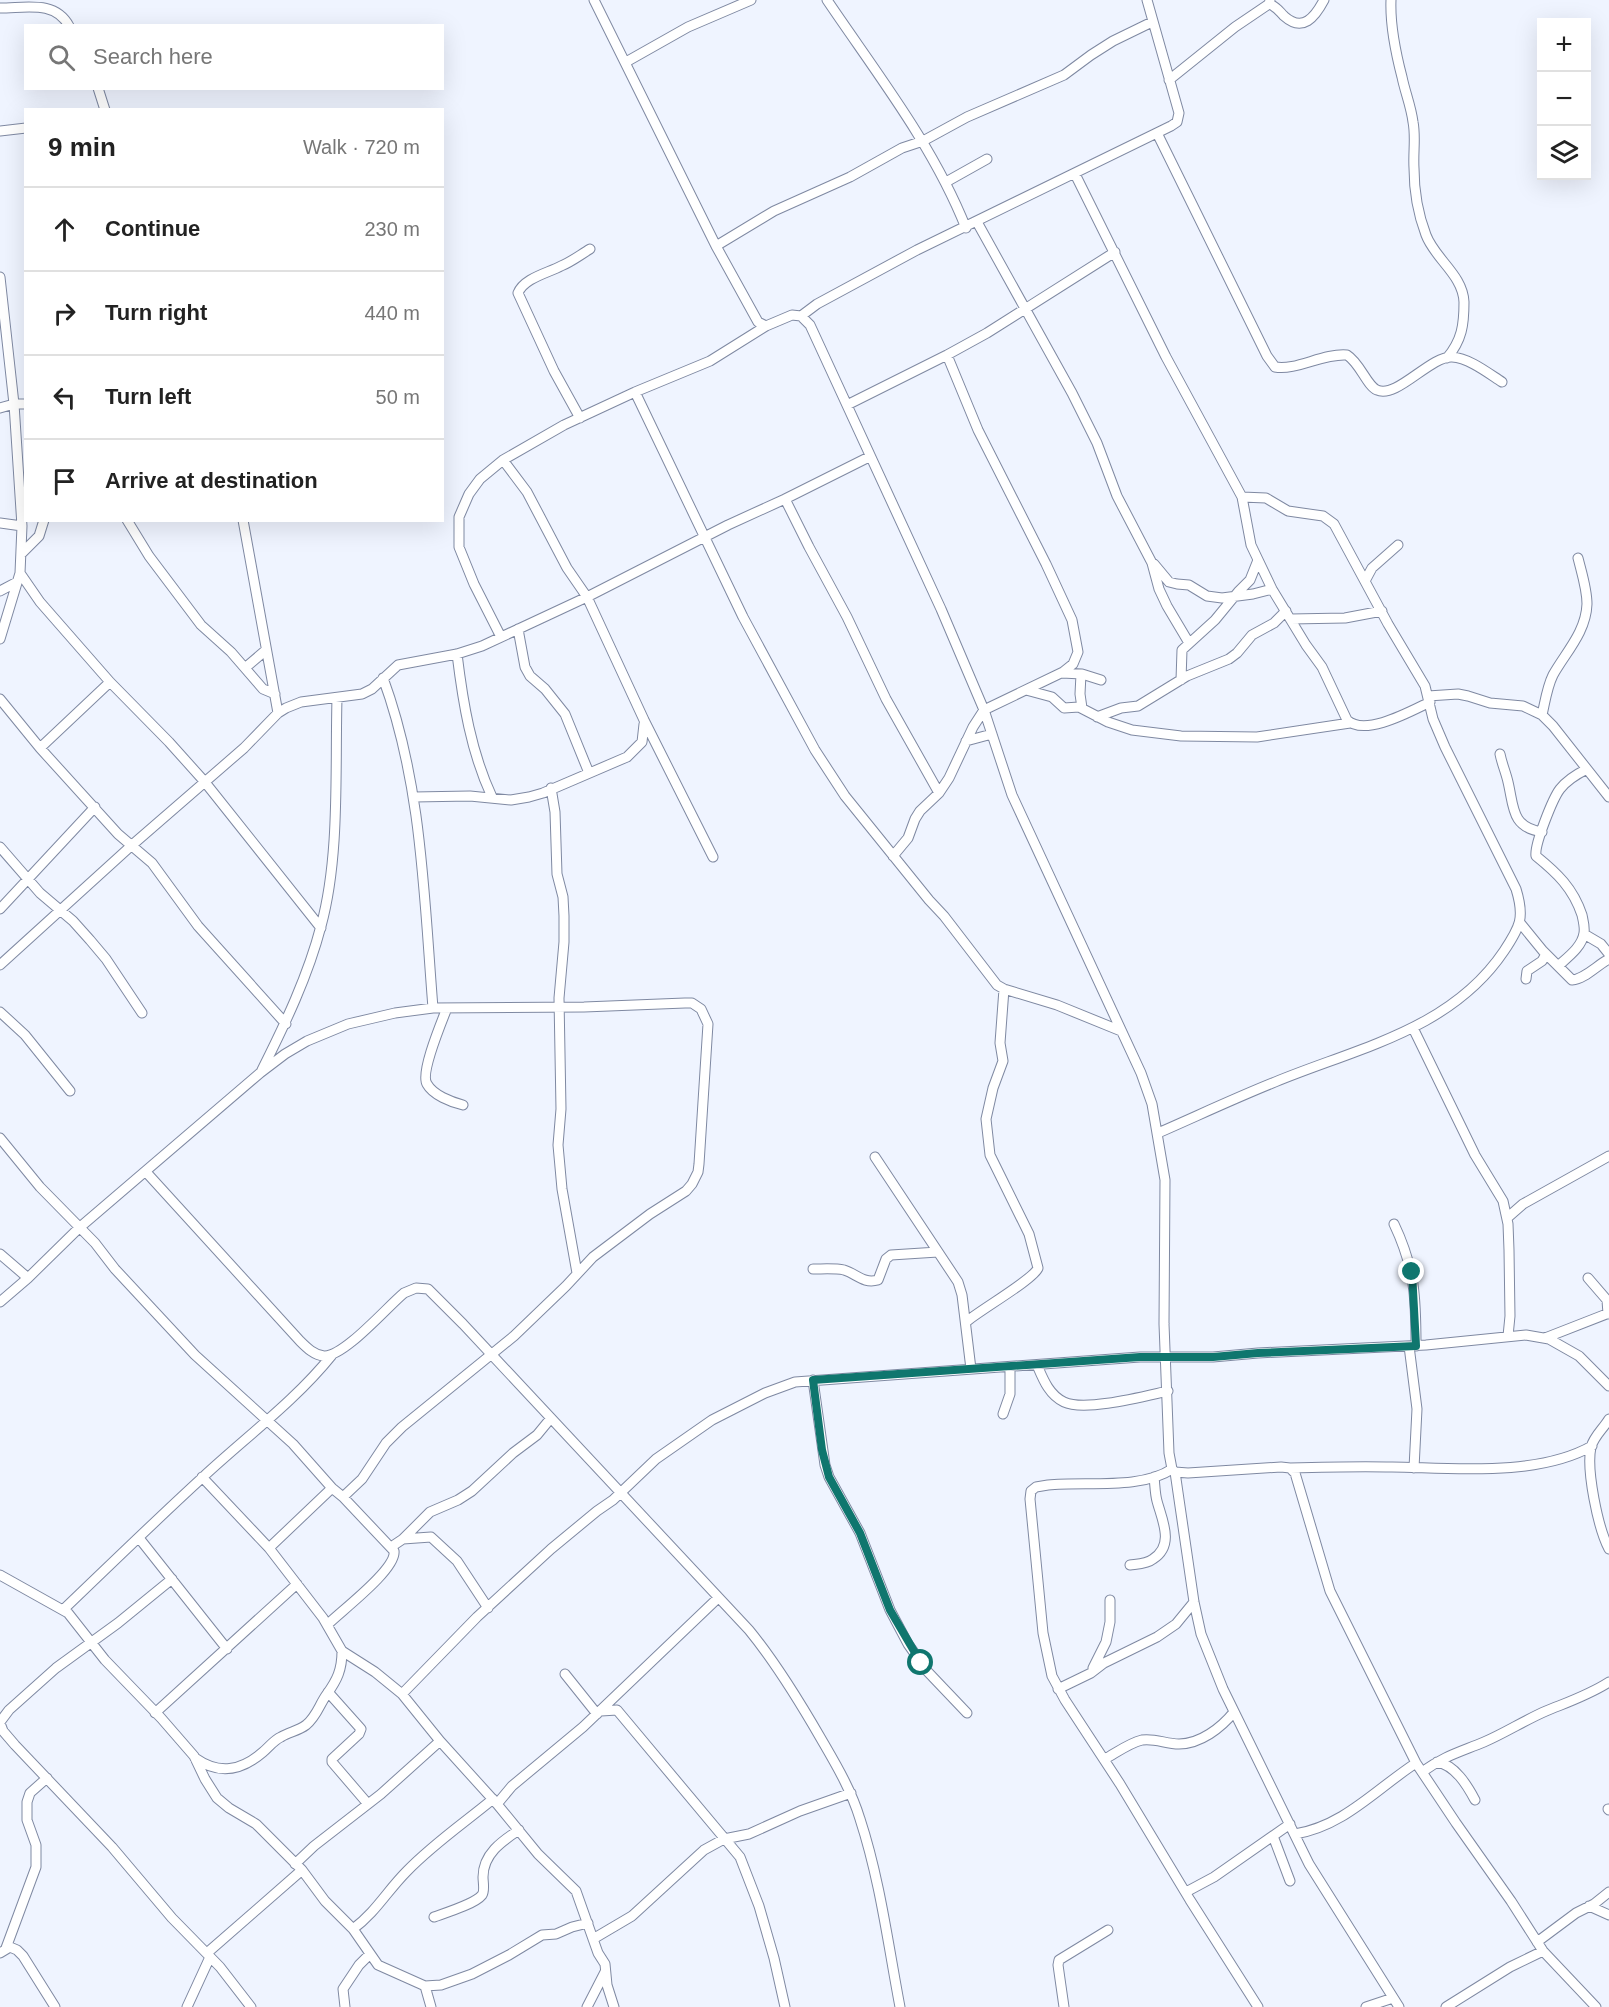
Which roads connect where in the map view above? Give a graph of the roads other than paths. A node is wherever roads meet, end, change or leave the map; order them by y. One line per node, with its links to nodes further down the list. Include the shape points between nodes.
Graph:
1 (594, 0): 11 (street)
2 (751, 0): 11 (street, via 688,27)
3 (827, 0): 18 (street)
4 (1147, 0): 9 (street)
5 (1324, 0): 7 (street, via 1315,15 1300,23 1288,20)
6 (1391, 0): 32 (street, via 1392,25 1413,120 1418,207 1426,236 1455,277 1464,302 1460,339)
7 (1270, 2): 12 (street)
8 (0, 8): 10 (street, via 48,5 59,10)
9 (1152, 22): 12 (street); 18 (street, via 1113,41 1064,75 967,117)
10 (68, 24)
11 (626, 62): 24 (street)
12 (1169, 80): 17 (street, via 1179,116 1177,122)
13 (99, 90): 14 (street)
14 (104, 108)
15 (24, 128): 16 (street)
16 (0, 131)
17 (1157, 133): 20 (street); 32 (street, via 1275,367 1347,355 1374,388 1382,391)
18 (923, 141): 21 (street); 24 (street, via 774,211)
19 (987, 159): 21 (street)
20 (1075, 174): 22 (street); 26 (street)
21 (946, 182): 23 (street)
22 (977, 222): 23 (street); 28 (street)
23 (966, 228): 29 (street, via 917,250)
24 (716, 246): 30 (street, via 758,322)
25 (590, 249): 39 (street, via 534,278 518,292)
26 (1115, 252): 28 (street); 42 (street, via 1166,357)
27 (0, 277): 35 (street)
28 (1025, 309): 31 (street); 54 (street, via 1097,443 1117,496)
29 (801, 316): 30 (street, via 792,315); 37 (street, via 810,325)
30 (766, 326): 34 (street, via 710,361)
31 (947, 356): 37 (street); 70 (street, via 978,430 1072,620 1078,652 1073,664)
32 (1447, 358): 33 (street, via 1460,359)
33 (1503, 381)
34 (635, 392): 39 (street); 49 (street)
35 (14, 404): 36 (street); 38 (street); 48 (street)
36 (24, 404)
37 (847, 405): 40 (street)
38 (0, 408)
39 (580, 418): 41 (street)
40 (869, 457): 43 (street); 82 (street)
41 (503, 460): 60 (street, via 527,492); 64 (street, via 468,494 458,529 465,564)
42 (1242, 497): 53 (street, via 1248,537); 56 (street, via 1266,498 1288,511 1329,519)
43 (785, 499): 49 (street); 96 (street, via 890,707)
44 (43, 522): 51 (street, via 39,536)
45 (128, 522): 69 (street, via 196,620)
46 (243, 522): 67 (street)
47 (0, 523): 48 (street)
48 (22, 525): 51 (street)
49 (704, 538): 60 (street); 104 (street, via 772,674 829,774)
50 (1398, 545): 56 (street, via 1372,567)
51 (21, 554): 55 (street)
52 (1578, 558): 84 (street, via 1587,608 1581,630 1553,676)
53 (1258, 560): 57 (street); 59 (street, via 1253,576)
54 (1152, 563): 59 (street, via 1173,583 1189,585 1207,596); 66 (street, via 1167,606)
55 (19, 578): 58 (street); 65 (street); 75 (street)
56 (1365, 581): 61 (street)
57 (1272, 589): 59 (street); 62 (street)
58 (0, 591)
59 (1234, 596): 66 (street)
60 (587, 597): 63 (street); 86 (street)
61 (1382, 611): 62 (street, via 1345,618); 80 (street)
62 (1288, 615): 74 (street, via 1252,636 1229,659); 87 (street, via 1322,667)
63 (518, 629): 64 (street); 93 (street, via 525,667 565,714)
64 (501, 637): 68 (street)
65 (0, 639)
66 (1190, 643): 74 (street, via 1182,650)
67 (266, 650): 69 (street); 77 (street)
68 (457, 654): 72 (street, via 399,665); 98 (street, via 466,719)
69 (245, 668): 77 (street, via 263,689)
70 (1062, 673): 71 (street); 76 (street)
71 (1081, 674): 73 (street); 81 (street)
72 (383, 678): 78 (street, via 368,691); 97 (street, via 398,722)
73 (1101, 680)
74 (1181, 680): 85 (street, via 1138,706)
75 (110, 682): 90 (street); 94 (street)
76 (1026, 690): 81 (street, via 1052,697 1064,708); 82 (street)
77 (275, 694): 83 (street)
78 (337, 698): 83 (street, via 293,704); 110 (street, via 330,877)
79 (0, 699): 90 (street)
80 (1429, 699): 84 (street, via 1458,694 1490,703 1523,706); 87 (street, via 1391,720 1359,726); 109 (street, via 1444,747 1516,889 1522,908)
81 (1082, 708): 85 (street)
82 (984, 710): 88 (street); 89 (street)
83 (278, 713): 94 (street)
84 (1542, 715): 92 (street)
85 (1097, 717): 87 (street, via 1132,730 1181,736 1257,737)
86 (644, 720): 93 (street, via 642,742 637,748 627,757); 105 (street)
87 (1350, 723)
88 (992, 734): 89 (street); 126 (street, via 1012,795)
89 (966, 741): 96 (street)
90 (40, 748): 100 (street)
91 (1500, 754): 101 (street, via 1518,818 1526,828)
92 (1587, 769): 99 (street); 101 (street, via 1561,788)
93 (589, 773): 95 (street)
94 (204, 781): 102 (street); 110 (street)
95 (551, 788): 98 (street, via 515,800); 119 (street, via 564,916)
96 (939, 794): 104 (street, via 920,811 908,838)
97 (414, 796): 98 (street); 120 (street)
98 (492, 797)
99 (1609, 797)
100 (94, 807): 102 (street); 106 (street)
101 (1542, 832): 111 (street, via 1536,856 1567,884 1579,907)
102 (131, 846): 108 (street); 124 (street, via 152,863 198,926)
103 (0, 847): 106 (street)
104 (893, 856): 118 (street)
105 (713, 857)
106 (29, 880): 107 (street); 108 (street)
107 (0, 909)
108 (61, 910): 115 (street); 123 (street, via 106,959)
109 (1521, 924): 112 (street); 125 (street, via 1486,977 1447,1008)
110 (321, 928): 124 (street)
111 (1584, 934): 113 (street); 116 (street, via 1578,947)
112 (1545, 954): 116 (street); 117 (street, via 1542,961 1527,971)
113 (1609, 954)
114 (1609, 959): 116 (street, via 1575,980)
115 (0, 965)
116 (1558, 966)
117 (1526, 979)
118 (1004, 989): 126 (street); 146 (street, via 1000,1043 1003,1061 987,1113 988,1151 1029,1234 1038,1268 1032,1277)
119 (560, 1007): 121 (street); 141 (street, via 558,1145); 141 (street, via 692,1003 701,1009 708,1024 696,1176 686,1191 627,1231)
120 (433, 1008): 121 (street); 127 (street, via 372,1018 331,1031 285,1054)
121 (447, 1008): 129 (street, via 425,1080 445,1099)
122 (0, 1012): 128 (street, via 25,1035)
123 (142, 1013)
124 (286, 1024): 127 (street)
125 (1413, 1028): 130 (street, via 1273,1082); 135 (street, via 1475,1155 1503,1202)
126 (1121, 1031): 130 (street, via 1141,1072)
127 (260, 1073): 134 (street)
128 (70, 1091)
129 (463, 1105)
130 (1158, 1133): 152 (street, via 1165,1180)
131 (0, 1138): 137 (street, via 39,1187)
132 (1609, 1156): 135 (street, via 1523,1204)
133 (875, 1157): 138 (street)
134 (146, 1172): 137 (street); 150 (street, via 300,1341 321,1356)
135 (1507, 1218): 147 (street)
136 (1394, 1224): 149 (street, via 1412,1272)
137 (80, 1228): 142 (street); 161 (street, via 195,1354)
138 (938, 1252): 140 (street, via 891,1255 878,1280 872,1281 846,1271); 146 (street, via 961,1288)
139 (0, 1254): 142 (street)
140 (813, 1269)
141 (577, 1273): 151 (street)
142 (28, 1278): 144 (street)
143 (1588, 1278): 145 (street, via 1607,1300)
144 (0, 1302)
145 (1609, 1313): 148 (street)
146 (966, 1322): 155 (street)
147 (1508, 1336): 148 (street); 149 (street)
148 (1545, 1338): 157 (street, via 1579,1356)
149 (1413, 1346): 152 (street); 165 (street, via 1418,1409)
150 (332, 1355): 151 (street, via 404,1293 416,1288 428,1289); 161 (street)
151 (491, 1355): 160 (street); 171 (street, via 402,1427)
152 (1166, 1356): 153 (street); 158 (street)
153 (1037, 1365): 154 (street); 158 (street, via 1048,1388 1073,1405 1108,1403)
154 (1010, 1367): 155 (street); 159 (street, via 1010,1394)
155 (971, 1369): 156 (street)
156 (813, 1380): 170 (street, via 782,1386 712,1420 656,1459); 201 (street, via 825,1465 860,1533 890,1610 921,1663)
157 (1609, 1386)
158 (1168, 1391): 166 (street, via 1169,1453)
159 (1003, 1414)
160 (551, 1418): 170 (street); 173 (street, via 471,1491 427,1514)
161 (266, 1420): 167 (street); 169 (street)
162 (1608, 1423): 163 (street)
163 (1592, 1446): 165 (street, via 1567,1458 1539,1464); 176 (street, via 1598,1521)
164 (1290, 1468): 165 (street); 166 (street); 207 (street, via 1295,1473 1330,1591)
165 (1414, 1468)
166 (1174, 1471): 168 (street); 183 (street)
167 (202, 1477): 172 (street); 175 (street)
168 (1154, 1477): 177 (street, via 1166,1538 1153,1560); 193 (street, via 1048,1485 1031,1491 1043,1633 1048,1667)
169 (332, 1488): 171 (street); 175 (street)
170 (620, 1492): 181 (street); 184 (street)
171 (343, 1497): 174 (street)
172 (139, 1538): 179 (street); 185 (street)
173 (403, 1539): 174 (street); 184 (street, via 431,1537 457,1561)
174 (391, 1546): 186 (street, via 395,1555 392,1562)
175 (269, 1548): 180 (street)
176 (1609, 1549)
177 (1130, 1565)
178 (0, 1575): 185 (street)
179 (172, 1579): 187 (street); 188 (street)
180 (297, 1584): 186 (street); 188 (street)
181 (718, 1598): 196 (street); 210 (street, via 767,1652 787,1681)
182 (1110, 1600): 190 (street, via 1106,1642)
183 (1194, 1602): 190 (street, via 1176,1624 1157,1637); 198 (street, via 1201,1634)
184 (488, 1608): 195 (street)
185 (64, 1609): 187 (street)
186 (327, 1625): 189 (street)
187 (90, 1644): 199 (street); 202 (street, via 56,1668)
188 (227, 1649): 199 (street)
189 (342, 1652): 194 (street, via 338,1677); 195 (street)
190 (1091, 1672): 193 (street)
191 (565, 1674): 200 (street)
192 (1609, 1682): 206 (street)
193 (1058, 1689): 205 (street)
194 (328, 1692): 204 (street, via 318,1713 307,1724 279,1738 248,1762 235,1768 211,1768); 213 (street, via 361,1729 332,1762)
195 (402, 1694): 203 (street)
196 (616, 1694): 197 (street); 200 (street)
197 (617, 1710): 200 (street); 218 (street)
198 (1234, 1712): 205 (street, via 1219,1729 1189,1743 1140,1741); 214 (street)
199 (155, 1713): 204 (street)
200 (599, 1713): 212 (street)
201 (967, 1713)
202 (0, 1722): 209 (street, via 3,1731)
203 (440, 1741): 212 (street); 213 (street)
204 (194, 1756): 219 (street, via 217,1798 249,1818)
205 (1105, 1759): 221 (street)
206 (1437, 1762): 208 (street); 211 (street, via 1454,1771)
207 (1416, 1763): 208 (street); 216 (street, via 1330,1824)
208 (1422, 1772): 230 (street)
209 (47, 1778): 231 (street, via 30,1793 27,1802 27,1820 36,1845 36,1867); 234 (street)
210 (851, 1793): 218 (street, via 749,1834); 246 (street, via 867,1839)
211 (1475, 1800)
212 (495, 1801): 215 (street); 227 (street, via 418,1860 391,1886 380,1906)
213 (368, 1804): 219 (street, via 314,1846)
214 (1290, 1824): 216 (street); 217 (street)
215 (519, 1830): 225 (street, via 496,1845 483,1873 481,1896); 226 (street, via 576,1891)
216 (1295, 1834): 237 (street)
217 (1273, 1836): 220 (street); 221 (street)
218 (724, 1839): 229 (street, via 704,1850 632,1916); 245 (street, via 740,1857 759,1906)
219 (299, 1867): 227 (street); 234 (street)
220 (1290, 1881)
221 (1186, 1892): 248 (street)
222 (1609, 1892): 223 (street)
223 (1589, 1906): 224 (street); 230 (street)
224 (1609, 1915)
225 (434, 1917)
226 (588, 1923): 229 (street); 236 (street, via 542,1935 472,1974)
227 (353, 1929): 233 (street)
228 (1108, 1929): 247 (street, via 1059,1960)
229 (593, 1939): 235 (street)
230 (1538, 1942): 232 (street)
231 (3, 1950): 238 (street, via 13,1948 21,1953)
232 (1543, 1951): 251 (street); 252 (street)
233 (370, 1954): 236 (street, via 378,1965); 241 (street, via 343,1989)
234 (209, 1955): 239 (street); 240 (street)
235 (606, 1970): 243 (street); 244 (street)
236 (425, 1986): 242 (street)
237 (1393, 1998): 249 (street); 250 (street)
238 (55, 2007)
239 (187, 2007)
240 (251, 2007)
241 (345, 2007)
242 (431, 2007)
243 (587, 2007)
244 (614, 2007)
245 (785, 2007)
246 (900, 2007)
247 (1064, 2007)
248 (1258, 2007)
249 (1366, 2007)
250 (1398, 2007)
251 (1446, 2007)
252 (1596, 2007)

